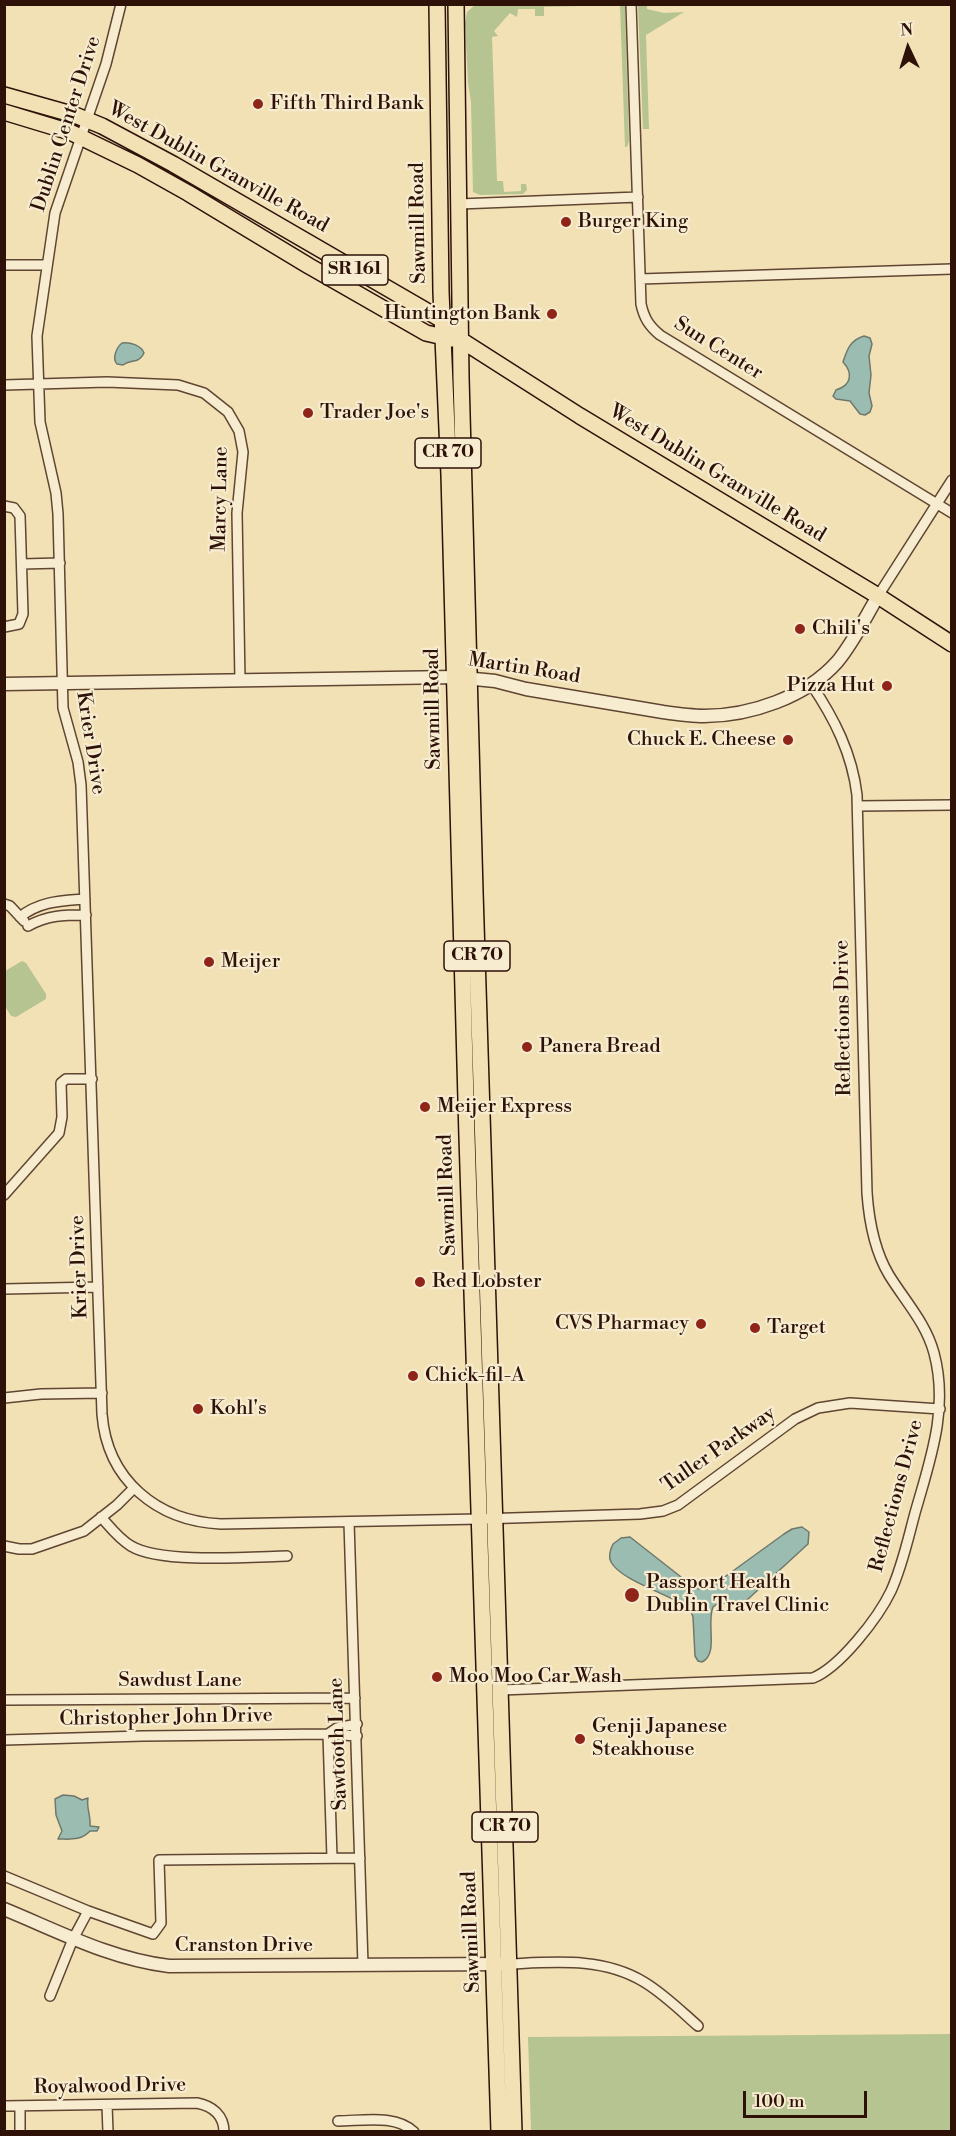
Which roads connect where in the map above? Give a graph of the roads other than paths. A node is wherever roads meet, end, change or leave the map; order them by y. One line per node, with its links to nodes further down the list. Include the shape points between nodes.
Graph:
1 (121, 4): 7 (street, Dublin Center Drive)
2 (437, 4): 15 (main road, Sawmill Road / CR 70)
3 (456, 4): 10 (main road, Sawmill Road / CR 70)
4 (631, 4): 9 (street, Sun Center)
5 (4, 95): 7 (main road, West Dublin Granville Road / SR 161)
6 (4, 112): 8 (main road, West Dublin Granville Road / SR 161)
7 (87, 120): 8 (street, Dublin Center Drive); 15 (main road, West Dublin Granville Road / SR 161, via 183,170)
8 (81, 137): 12 (street, Dublin Center Drive, via 55,213); 16 (main road, West Dublin Granville Road / SR 161, via 165,179 426,333)
9 (638, 197): 10 (street); 14 (street, Sun Center)
10 (459, 204): 17 (main road, Sawmill Road / CR 70)
11 (4, 265): 12 (street)
12 (46, 265): 18 (street, Dublin Center Drive, via 38,327)
13 (951, 269): 14 (street)
14 (640, 279): 21 (street, Sun Center, via 643,313 660,335)
15 (442, 320): 16 (main road, Sawmill Road / CR 70); 17 (main road, West Dublin Granville Road / SR 161)
16 (442, 338): 17 (main road, West Dublin Granville Road / SR 161); 29 (main road, Sawmill Road / CR 70)
17 (461, 340): 26 (main road, West Dublin Granville Road / SR 161); 29 (main road, Sawmill Road / CR 70)
18 (38, 384): 19 (street, Marcy Lane); 24 (street, Dublin Center Drive, via 43,439 57,501); 30 (street, Marcy Lane, via 178,385 204,393 232,417 243,452 237,507)
19 (4, 385)
20 (951, 480): 21 (street)
21 (937, 504): 23 (street, Sun Center); 26 (street)
22 (4, 506): 25 (street, via 14,508 20,516)
23 (951, 513)
24 (60, 563): 25 (street); 32 (street, Dublin Center Drive)
25 (22, 564): 27 (street, via 22,619 16,626)
26 (878, 596): 28 (main road, West Dublin Granville Road / SR 161); 33 (street, Martin Road, via 838,660)
27 (4, 627)
28 (951, 644)
29 (462, 678): 30 (street, Martin Road); 33 (street, Martin Road, via 704,716 757,708); 49 (main road, Sawmill Road / CR 70)
30 (240, 681): 32 (street, Martin Road)
31 (4, 684): 32 (street, Martin Road)
32 (62, 684): 36 (street, Krier Drive, via 64,715 81,781)
33 (811, 684): 35 (street, Reflections Drive, via 846,747)
34 (951, 805): 35 (street)
35 (858, 806): 46 (street, Reflections Drive, via 869,1215 882,1262 932,1345)
36 (86, 899): 38 (street, Krier Drive); 39 (street, via 46,903)
37 (4, 904): 39 (street)
38 (86, 915): 39 (street, via 47,917 29,927); 40 (street, Krier Drive)
39 (20, 917)
40 (92, 1079): 41 (street, via 66,1079 61,1083 62,1117 58,1133); 42 (street, Krier Drive)
41 (4, 1195)
42 (98, 1287): 43 (street); 44 (street, Krier Drive)
43 (4, 1288)
44 (102, 1393): 45 (street); 47 (street, Krier Drive, via 107,1443)
45 (4, 1398)
46 (940, 1409): 49 (street, Tuller Parkway, via 850,1403 818,1408 795,1419 691,1497 663,1511); 53 (street, Reflections Drive, via 929,1465 891,1590 872,1621 824,1672 806,1679)
47 (134, 1488): 48 (street); 50 (street, Krier Drive, via 165,1511 200,1522)
48 (101, 1517): 51 (street, via 84,1531 40,1546); 52 (street, via 131,1546 148,1553)
49 (488, 1519): 50 (street, Krier Drive); 53 (main road, Sawmill Road / CR 70); 66 (main road, Sawmill Road / CR 70)
50 (349, 1522): 54 (street, Sawtooth Lane)
51 (4, 1546)
52 (287, 1557)
53 (501, 1689): 66 (main road, Sawmill Road / CR 70)
54 (355, 1698): 55 (street, Sawdust Lane); 56 (street, Sawtooth Lane)
55 (4, 1700)
56 (357, 1724): 57 (street, Christopher John Drive); 58 (street, Sawtooth Lane)
57 (328, 1734): 58 (street, Christopher John Drive); 59 (street, Christopher John Drive); 60 (street)
58 (357, 1736): 61 (street, Sawtooth Lane)
59 (4, 1740)
60 (332, 1858): 61 (street); 64 (street, via 159,1860 161,1923 153,1934)
61 (360, 1858): 67 (street, Sawtooth Lane)
62 (4, 1876): 64 (street)
63 (4, 1909): 65 (street, Cranston Drive)
64 (88, 1911): 65 (street)
65 (73, 1939): 67 (street, Cranston Drive, via 123,1957 169,1966); 68 (street)
66 (501, 1964): 67 (street, Cranston Drive); 69 (street, via 581,1962 615,1969 650,1986); 78 (main road, Sawmill Road / CR 70); 79 (main road, Sawmill Road / CR 70)
67 (363, 1965)
68 (50, 1996)
69 (698, 2026)
70 (107, 2105): 72 (street, Royalwood Drive); 75 (street); 76 (street, Royalwood Drive, via 207,2105 221,2117)
71 (4, 2106): 72 (street, Royalwood Drive)
72 (20, 2106): 74 (street)
73 (338, 2121): 77 (street, via 392,2121 407,2125)
74 (20, 2132)
75 (108, 2132)
76 (224, 2132)
77 (414, 2132)
78 (499, 2132)
79 (514, 2132)

